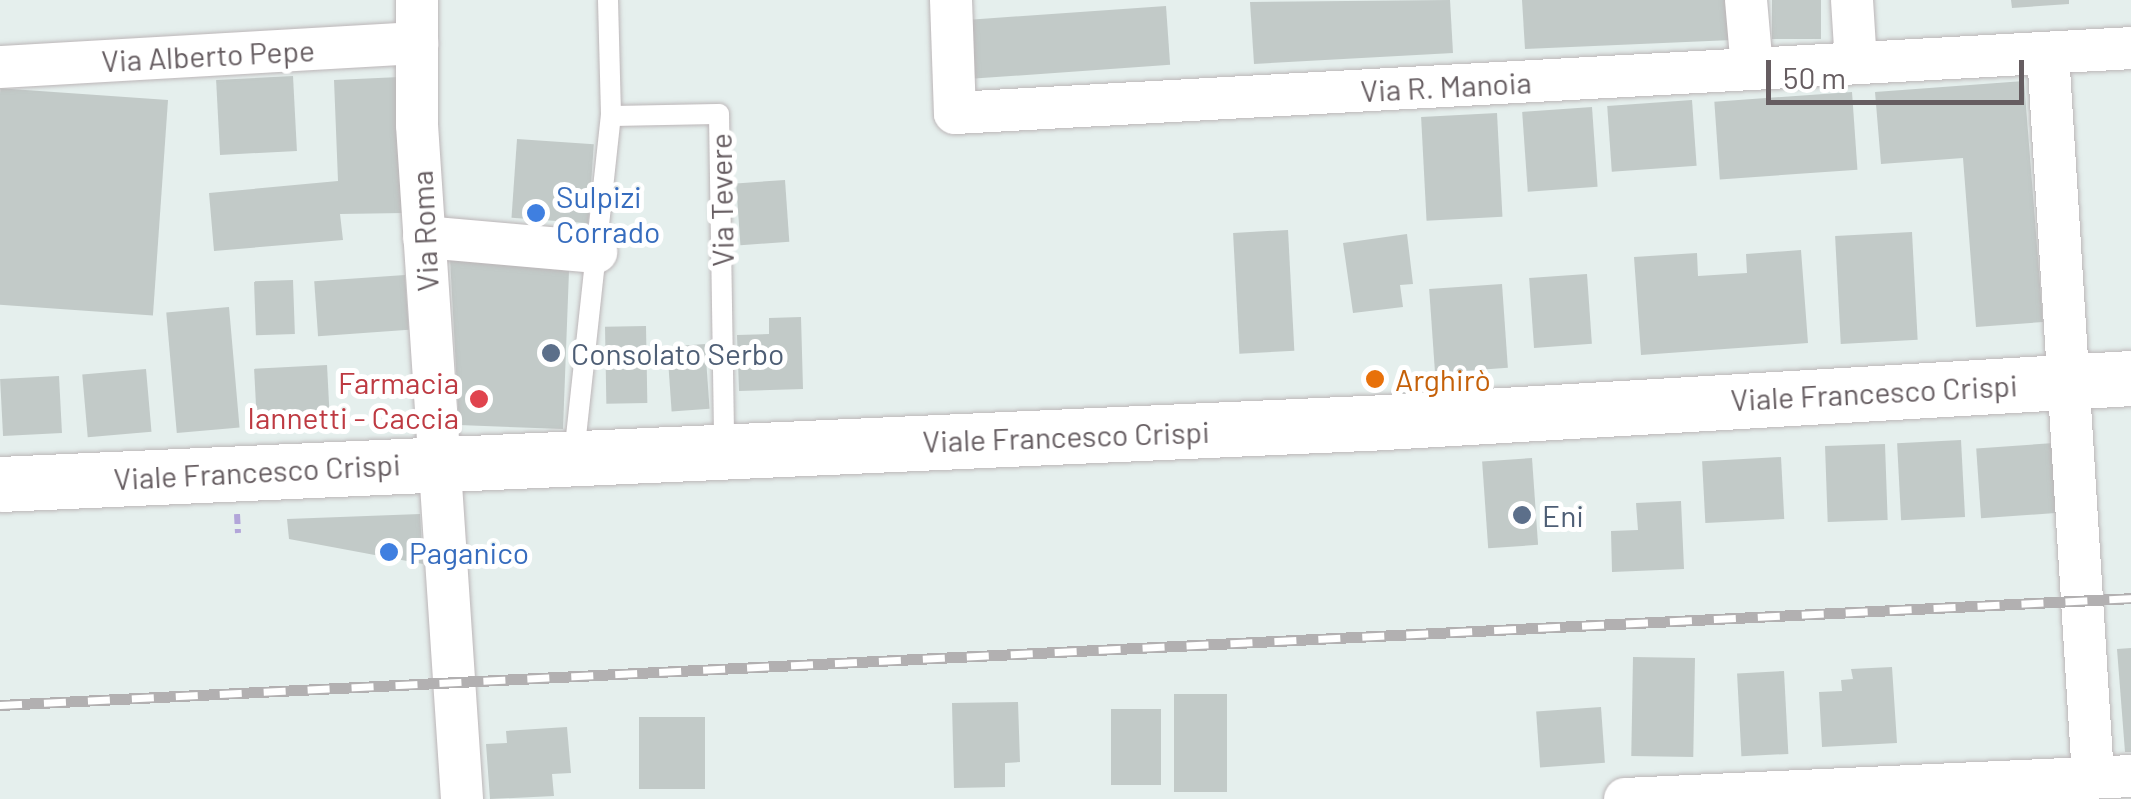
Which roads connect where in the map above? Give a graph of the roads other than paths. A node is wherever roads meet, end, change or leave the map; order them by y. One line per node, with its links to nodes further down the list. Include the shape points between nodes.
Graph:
1 (417, 0): 6 (street, Via Roma)
2 (608, 0): 12 (lane)
3 (951, 0): 11 (street, Via R. Manoia, via 956,112)
4 (1746, 0): 11 (street)
5 (1852, 0): 9 (street)
6 (417, 43): 10 (street, Via Alberto Pepe); 13 (street, Via Roma)
7 (2131, 48): 8 (street, Via R. Manoia)
8 (2048, 52): 9 (street, Via R. Manoia); 16 (street)
9 (1856, 63): 11 (street, Via R. Manoia)
10 (0, 68)
11 (1752, 69)
12 (611, 116): 14 (lane); 17 (lane, Via Tevere, via 720,114)
13 (424, 237): 14 (street); 19 (street, Via Roma)
14 (596, 252): 18 (lane)
15 (2131, 378): 16 (street, Viale Francesco Crispi)
16 (2072, 381): 17 (street, Viale Francesco Crispi, via 1622,410); 21 (street)
17 (724, 450): 18 (street, Viale Francesco Crispi)
18 (574, 457): 19 (street, Viale Francesco Crispi)
19 (437, 462): 20 (street, Viale Francesco Crispi); 23 (street, Via Roma)
20 (0, 484)
21 (2112, 776): 22 (street)
22 (1925, 793): 24 (street)
23 (462, 799)
24 (1625, 799)

